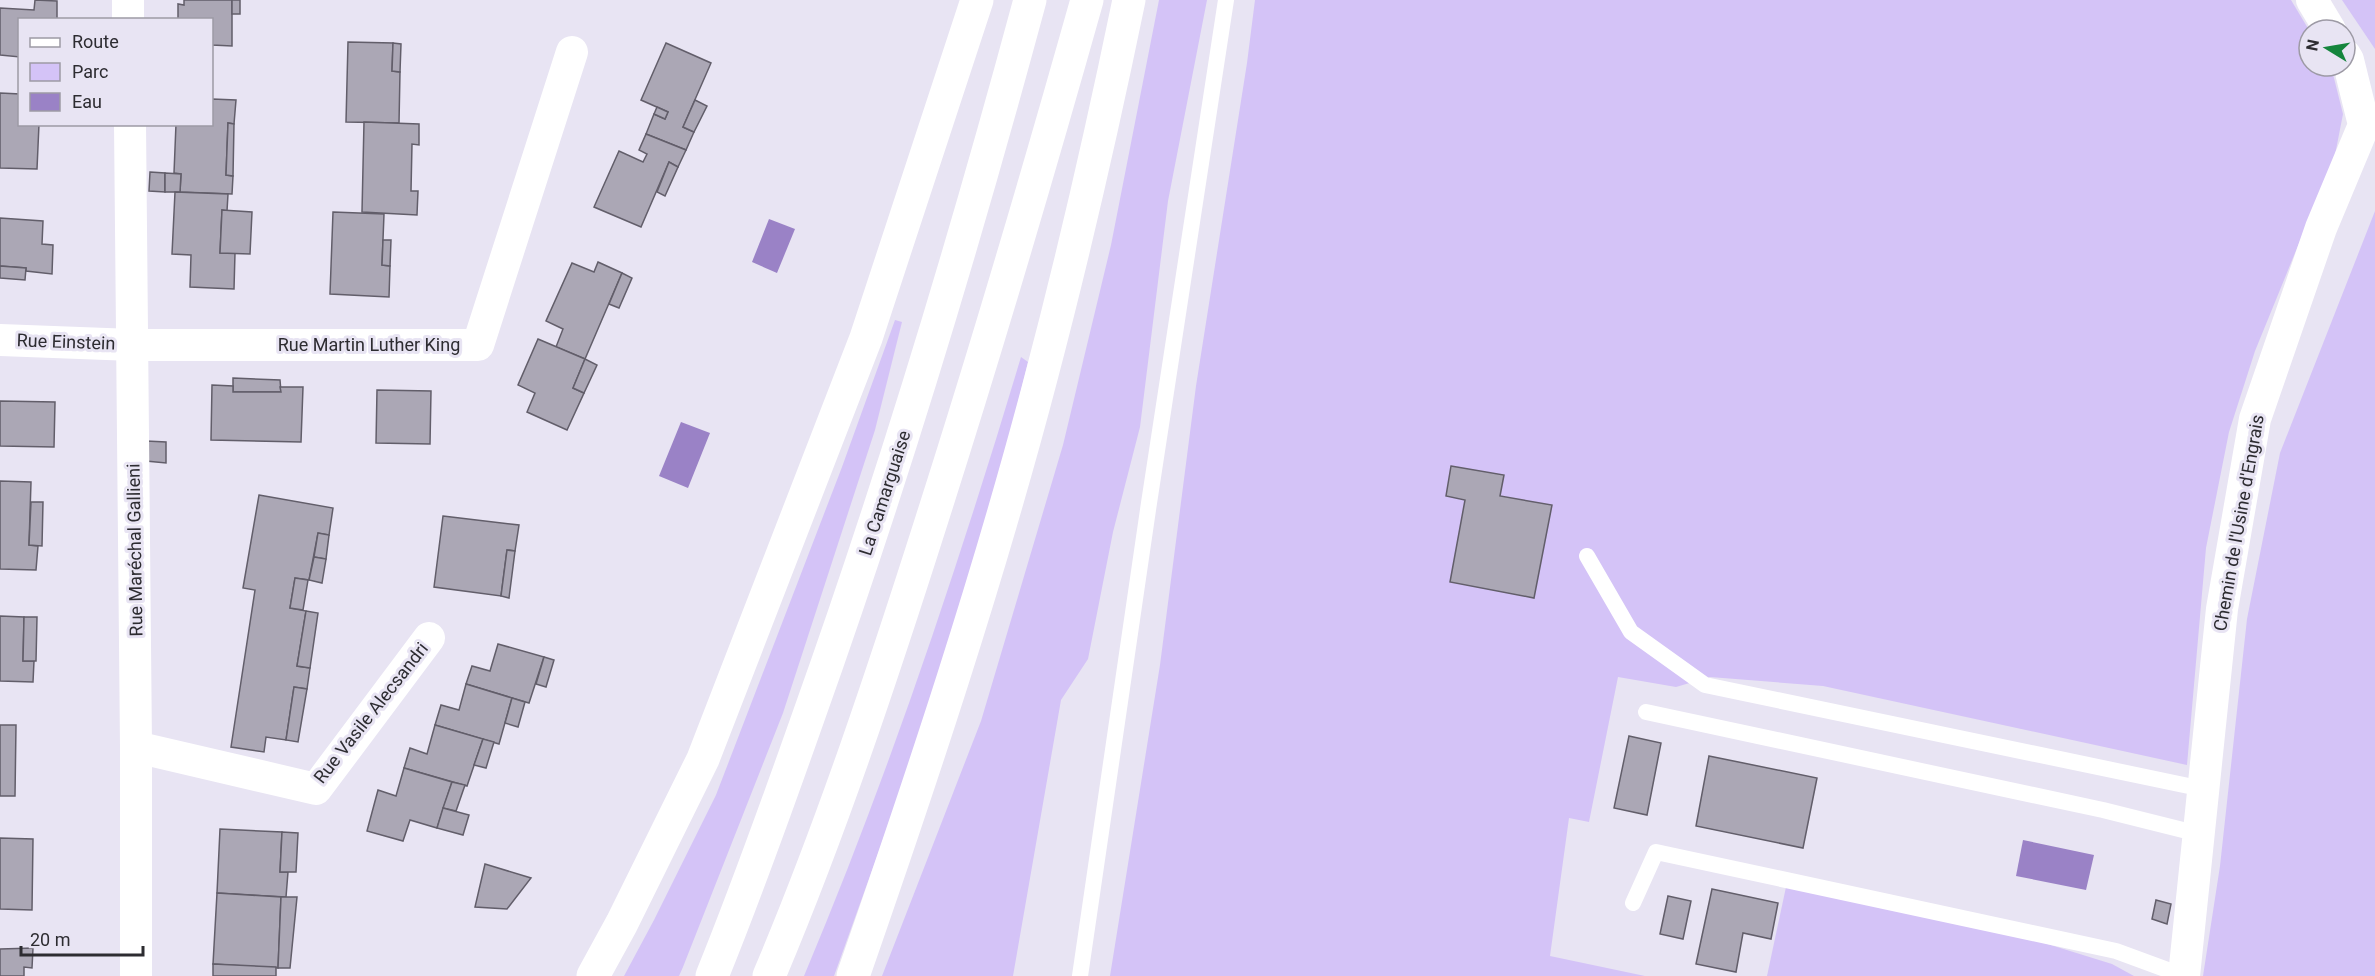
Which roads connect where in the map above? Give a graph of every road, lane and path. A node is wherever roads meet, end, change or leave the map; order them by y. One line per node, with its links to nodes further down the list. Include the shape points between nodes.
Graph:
1 (128, 0): 8 (street)
2 (978, 0): 23 (highway, via 866,338 703,759)
3 (1030, 0): 24 (highway, La Camarguaise, via 932,345 860,571 747,890)
4 (1087, 0): 25 (highway, via 986,348 891,646 795,915)
5 (1129, 0): 26 (highway, via 1035,400 921,780)
6 (1226, 0): 27 (lane)
7 (2312, 0): 9 (street)
8 (128, 18)
9 (2323, 18)
10 (572, 52): 14 (street, Rue Martin Luther King, via 478,345)
11 (2352, 78): 19 (street, Chemin de l'Usine d'Engrais, via 2364,125 2321,228 2254,419 2222,609)
12 (130, 126): 14 (street, Rue Maréchal Gallieni)
13 (0, 340): 14 (street, Rue Einstein)
14 (133, 345): 18 (street, Rue Maréchal Gallieni)
15 (1587, 556): 19 (lane, via 1631,632 1705,685)
16 (429, 638): 18 (street, Rue Vasile Alecsandri, via 316,789)
17 (1646, 712): 20 (lane)
18 (136, 747): 22 (street, Rue Maréchal Gallieni)
19 (2203, 789): 20 (street, Chemin de l'Usine d'Engrais)
20 (2199, 834): 28 (street, Chemin de l'Usine d'Engrais)
21 (1633, 903): 28 (lane, via 1656,852 2116,951)
22 (136, 976)
23 (593, 976)
24 (712, 976)
25 (769, 976)
26 (853, 976)
27 (1080, 976)
28 (2184, 976)

